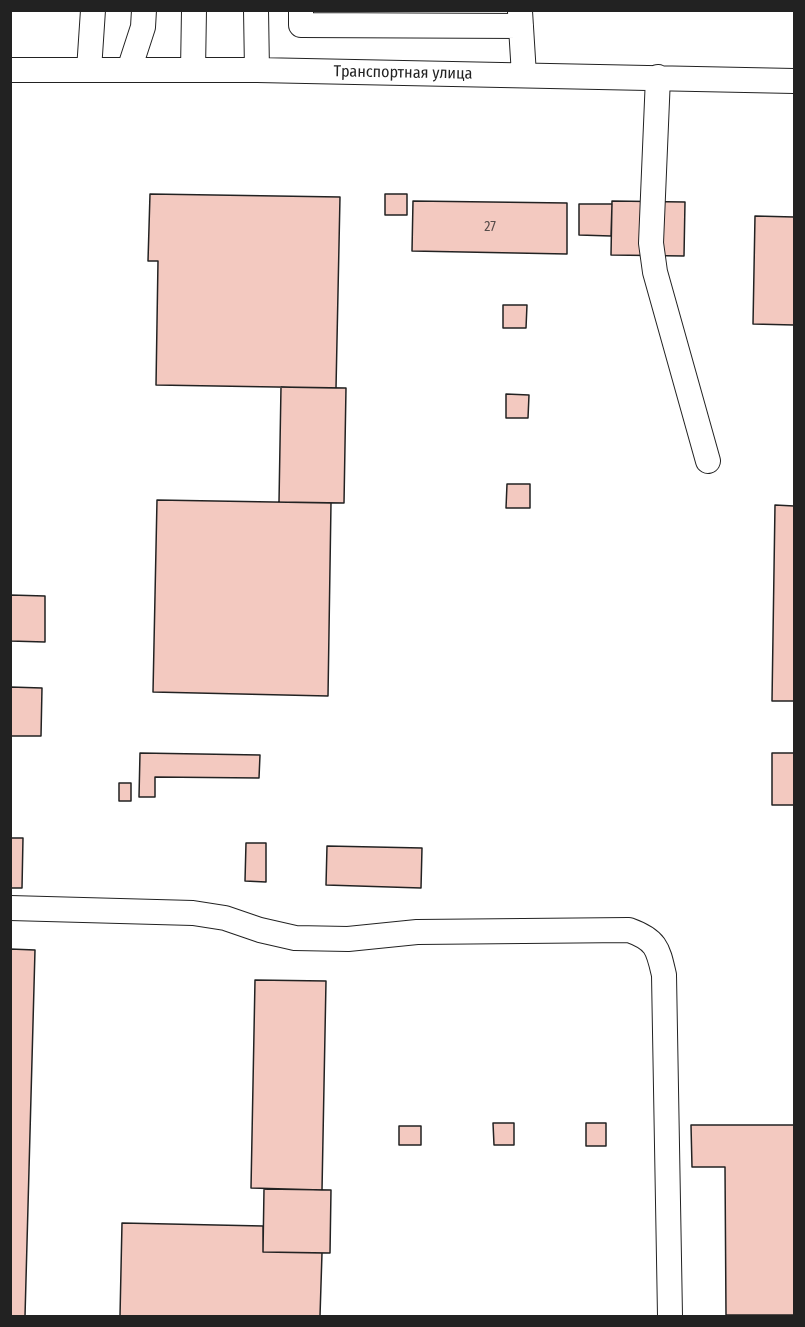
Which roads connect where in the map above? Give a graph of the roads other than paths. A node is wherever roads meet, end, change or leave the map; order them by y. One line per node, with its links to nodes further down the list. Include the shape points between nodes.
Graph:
1 (93, 10): 8 (street)
2 (144, 10): 9 (street, via 143,27)
3 (194, 10): 10 (street)
4 (256, 10): 11 (street)
5 (301, 10): 6 (street, via 301,25)
6 (520, 18): 12 (street)
7 (10, 70): 8 (street, Транспортная улица)
8 (90, 70): 9 (street, Транспортная улица)
9 (129, 70): 10 (street, Транспортная улица)
10 (193, 70): 11 (street, Транспортная улица)
11 (257, 70): 12 (street, Транспортная улица)
12 (524, 75): 13 (street, Транспортная улица)
13 (658, 77): 14 (street, Транспортная улица); 15 (street, via 651,243 655,272)
14 (795, 81)
15 (708, 461)
16 (10, 909): 17 (street, via 193,913 295,938 348,939 417,932 630,930 645,935 658,950 664,975)
17 (670, 1317)

